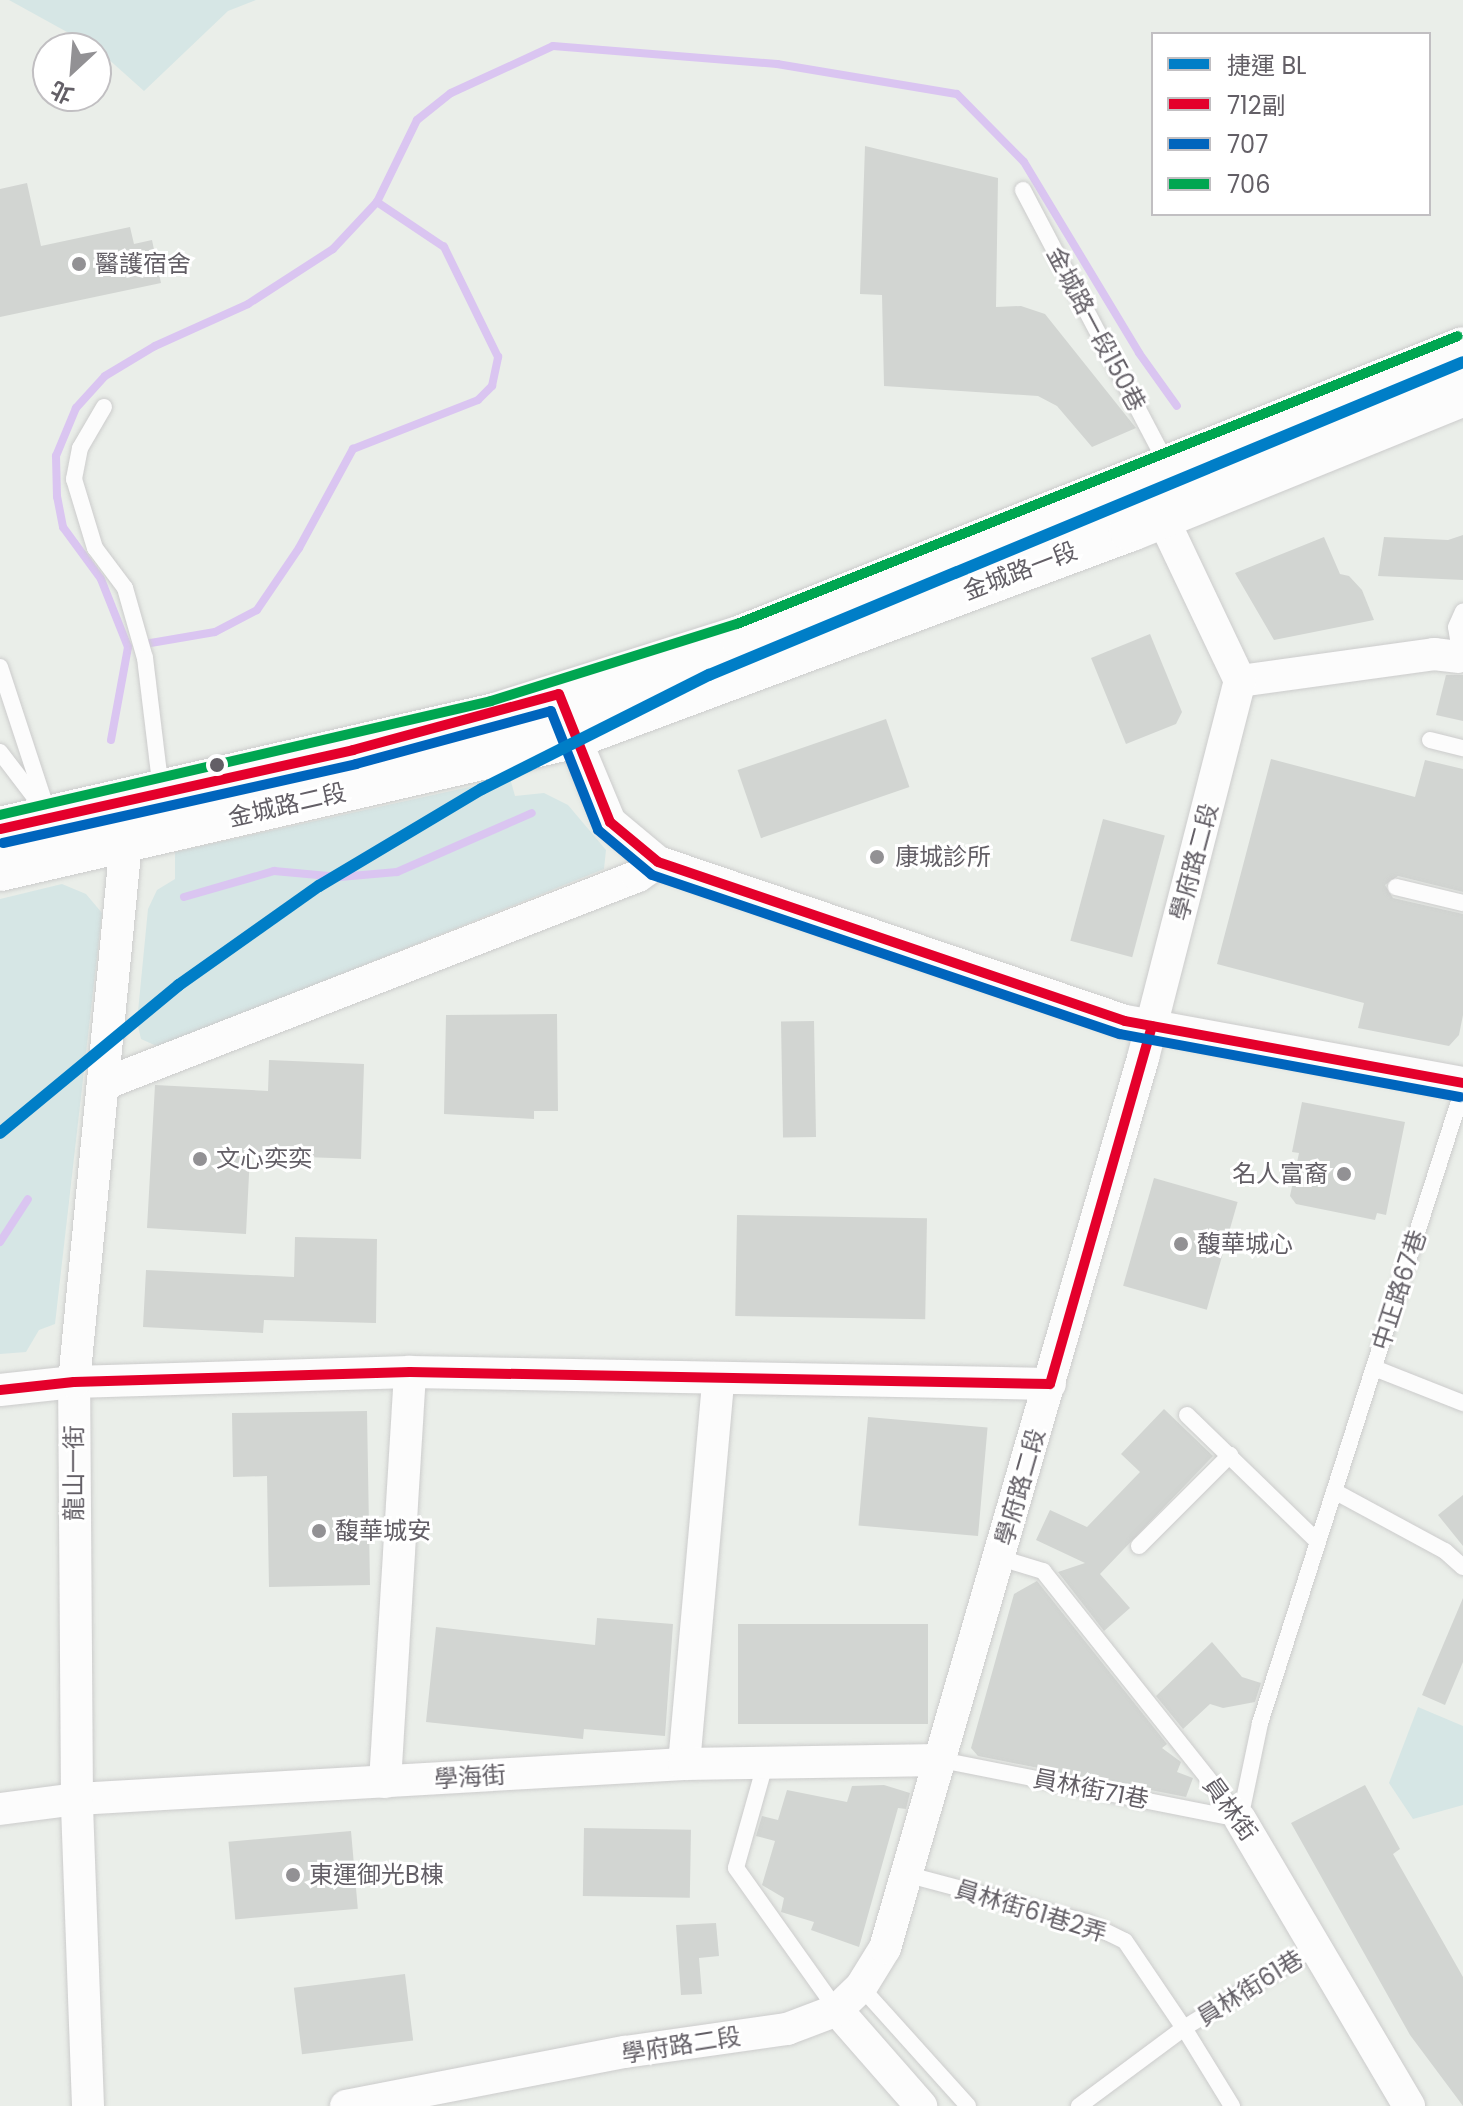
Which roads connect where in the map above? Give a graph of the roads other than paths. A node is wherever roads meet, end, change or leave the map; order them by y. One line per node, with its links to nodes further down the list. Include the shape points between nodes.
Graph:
1 (1023, 190): 5 (lane, 金城路一段150巷)
2 (1463, 349): 5 (main road, 金城路一段)
3 (1463, 394): 5 (main road, 金城路一段)
4 (104, 407): 15 (lane, via 80,448 74,479 95,548 125,588 145,658)
5 (1158, 487): 9 (street); 10 (main road, 金城路一段, via 742,637); 11 (main road, 金城路一段, via 871,628)
6 (1463, 611): 7 (lane, via 1457,616)
7 (1460, 657): 9 (street, via 1434,654)
8 (0, 667): 17 (lane)
9 (1240, 681): 23 (street, 學府路二段)
10 (559, 694): 11 (street); 15 (main road, 金城路二段, via 495,715)
11 (572, 737): 18 (main road, 金城路二段); 19 (street, via 610,822)
12 (1430, 740): 13 (lane)
13 (1463, 748)
14 (0, 752): 17 (lane)
15 (161, 792): 17 (main road, 金城路二段)
16 (0, 829): 17 (main road, 金城路二段)
17 (54, 837): 18 (main road, 金城路二段); 20 (main road, 金城路二段)
18 (126, 842): 25 (street, 龍山一街)
19 (658, 862): 23 (street); 25 (street, via 638,876)
20 (0, 869)
21 (1396, 887): 22 (lane)
22 (1463, 903)
23 (1152, 1026): 24 (street); 31 (street, 學府路二段)
24 (1463, 1083)
25 (104, 1084): 30 (street, 龍山一街)
26 (1463, 1089): 27 (lane, 中正路67巷)
27 (1374, 1368): 33 (lane); 36 (lane, 中正路67巷)
28 (410, 1372): 29 (street); 30 (street); 44 (street)
29 (718, 1381): 31 (street); 43 (street)
30 (74, 1382): 32 (street); 45 (street, 龍山一街)
31 (1050, 1384): 39 (street, 學府路二段)
32 (0, 1390)
33 (1463, 1403)
34 (1187, 1415): 35 (lane)
35 (1230, 1455): 37 (lane); 38 (lane)
36 (1334, 1491): 37 (lane, 中正路67巷); 40 (lane)
37 (1318, 1542): 47 (lane, 中正路67巷, via 1260,1723)
38 (1139, 1546)
39 (1000, 1558): 41 (street, 學府路二段); 47 (lane, 員林街, via 1043,1571)
40 (1463, 1567)
41 (941, 1760): 42 (street, 學海街); 47 (lane, 員林街71巷); 48 (street, 學府路二段)
42 (766, 1761): 43 (street, 學海街); 51 (lane, via 736,1868)
43 (684, 1764): 44 (street, 學海街)
44 (385, 1782): 45 (street, 學海街)
45 (77, 1799): 46 (street, 學海街); 54 (street, 龍山一街)
46 (0, 1809)
47 (1240, 1819): 49 (street, 員林街)
48 (909, 1875): 50 (street, 學府路二段, via 885,1948); 52 (lane, 員林街61巷2弄, via 1086,1922 1125,1941)
49 (1315, 1947): 52 (lane, 員林街61巷); 59 (street, 員林街)
50 (861, 1987): 51 (street, 學府路二段); 57 (lane)
51 (837, 2010): 55 (street, 學府路二段, via 787,2029 625,2052); 56 (street)
52 (1184, 2028): 53 (lane); 58 (lane, 員林街61巷2弄)
53 (1085, 2100)
54 (88, 2106)
55 (346, 2106)
56 (921, 2106)
57 (968, 2106)
58 (1232, 2106)
59 (1409, 2106)

